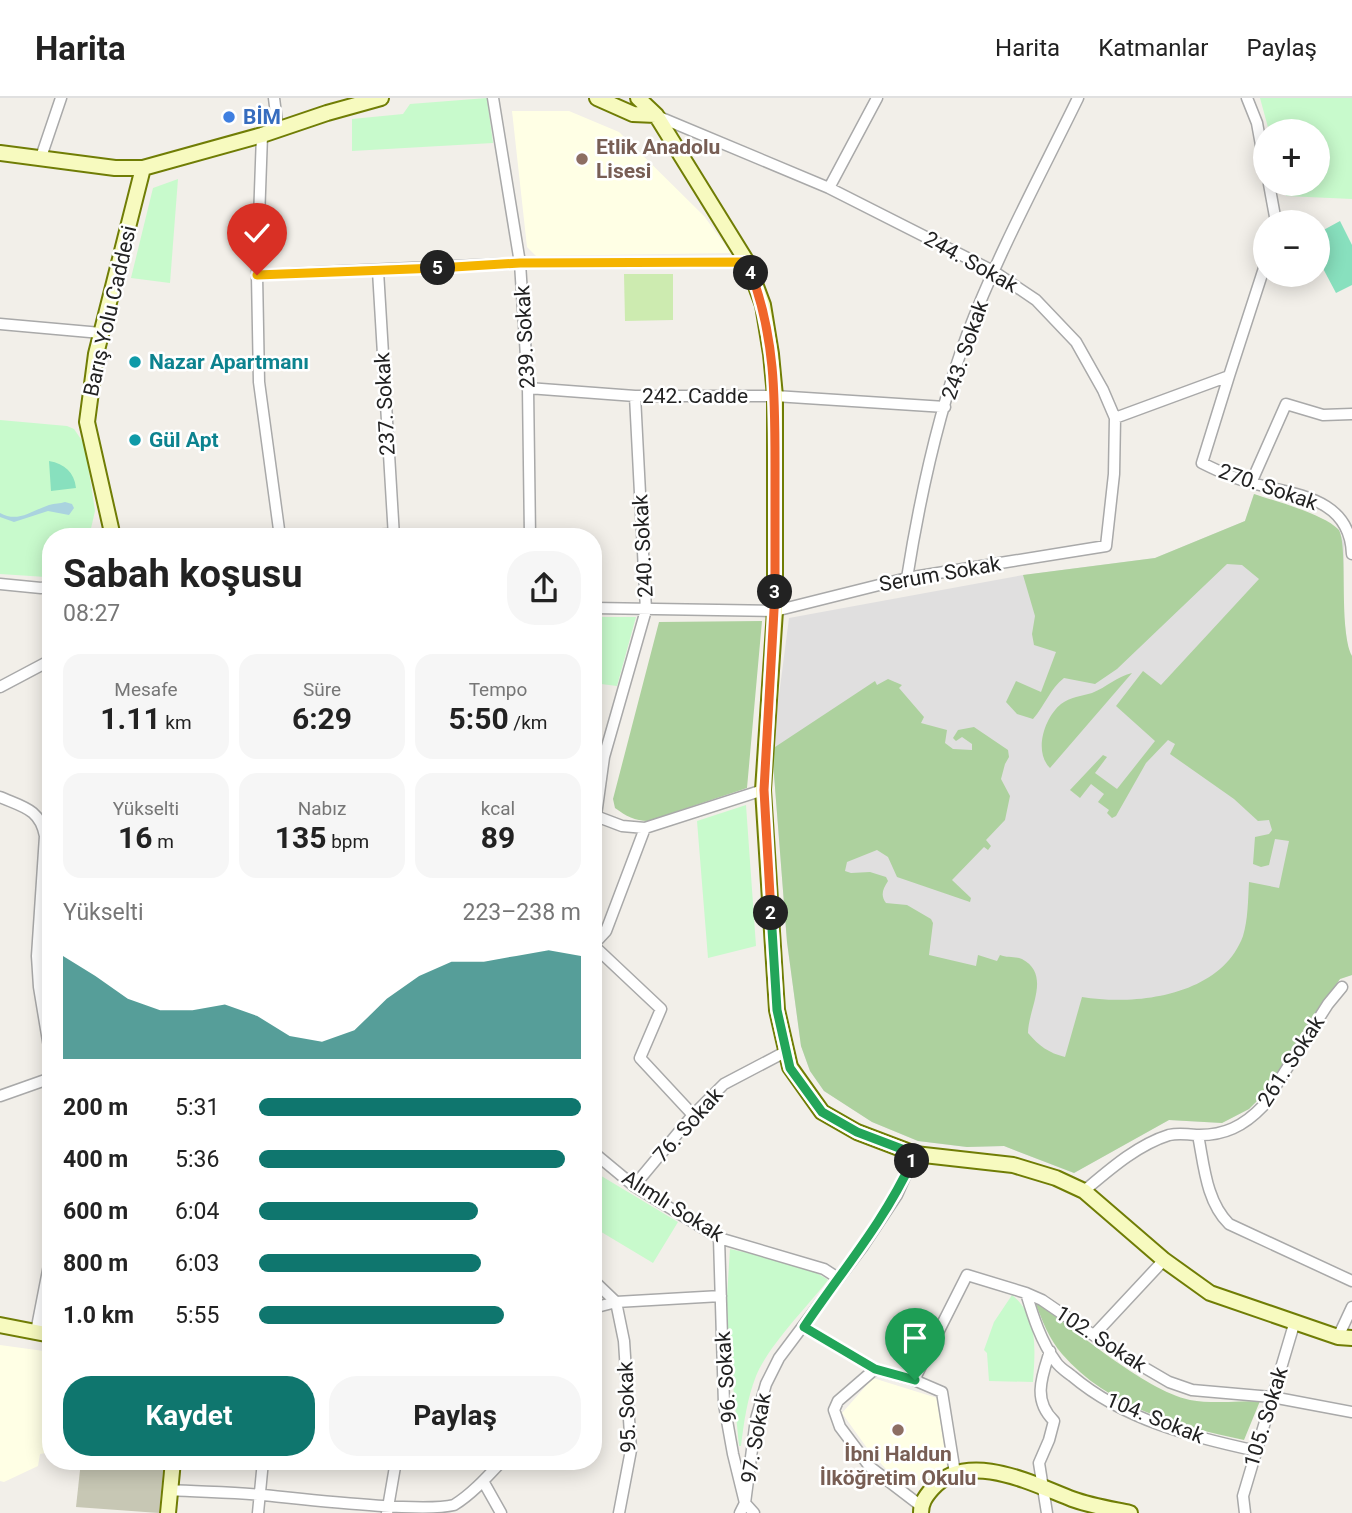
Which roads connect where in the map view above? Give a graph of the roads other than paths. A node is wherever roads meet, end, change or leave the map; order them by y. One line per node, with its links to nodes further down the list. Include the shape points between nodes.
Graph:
1 (61, 98): 15 (street)
2 (274, 98): 12 (street)
3 (381, 98): 12 (main road)
4 (493, 98): 19 (street, 239. Sokak)
5 (638, 98): 10 (main road)
6 (877, 98): 17 (street)
7 (1078, 98): 21 (street, 243. Sokak)
8 (1247, 98): 11 (street)
9 (609, 100): 10 (main road, via 633,114)
10 (656, 115): 17 (street, 244. Sokak); 18 (main road)
11 (1255, 119)
12 (278, 130): 13 (main road)
13 (262, 135): 16 (main road); 22 (street)
14 (0, 153): 15 (main road)
15 (40, 160): 16 (main road)
16 (143, 168): 25 (main road, Barış Yolu Caddesi)
17 (829, 188): 21 (street, 244. Sokak)
18 (747, 262): 19 (street); 29 (main road, via 763,305)
19 (520, 263): 20 (street); 27 (street, 239. Sokak)
20 (378, 271): 22 (street); 36 (street, 237. Sokak)
21 (993, 271): 30 (street, 243. Sokak, via 966,336); 32 (street, 244. Sokak, via 1036,300 1076,342)
22 (257, 275): 35 (street, via 259,382)
23 (1258, 287): 26 (street)
24 (0, 324): 25 (street)
25 (101, 333): 34 (main road, Barış Yolu Caddesi, via 87,422)
26 (1229, 376): 32 (street); 33 (street, 270. Sokak, via 1202,463)
27 (528, 388): 28 (street, 242. Cadde); 37 (street, 239. Sokak)
28 (635, 396): 29 (street, 242. Cadde); 45 (street, 240. Sokak)
29 (775, 396): 30 (street, 242. Cadde); 46 (main road)
30 (945, 407): 41 (street, 243. Sokak, via 921,495)
31 (1352, 414): 33 (street, via 1323,415 1286,404)
32 (1115, 418): 39 (street, 244. Sokak)
33 (1251, 483): 38 (street, 270. Sokak, via 1322,503 1341,517)
34 (111, 528)
35 (279, 528)
36 (394, 528)
37 (530, 528)
38 (1352, 539): 40 (street, 270. Sokak)
39 (1106, 546): 41 (street, Serum Sokak)
40 (1352, 554)
41 (907, 578): 46 (street, Serum Sokak)
42 (0, 584): 43 (street)
43 (42, 588)
44 (602, 608): 45 (street, Serum Sokak)
45 (646, 610): 46 (street, Serum Sokak); 49 (street, 240. Sokak)
46 (775, 611): 50 (main road)
47 (42, 665): 48 (street)
48 (0, 687)
49 (602, 770)
50 (764, 790): 54 (street); 62 (main road, via 777,1010)
51 (0, 797): 53 (street, via 35,813)
52 (602, 818): 54 (street)
53 (42, 822)
54 (645, 828): 56 (street)
55 (42, 881): 59 (street)
56 (602, 935)
57 (602, 953): 65 (street, via 661,1009 640,1058)
58 (42, 983): 59 (street)
59 (39, 986): 61 (street)
60 (1342, 987): 66 (street, 261. Sokak, via 1254,1117 1226,1132)
61 (42, 1004)
62 (785, 1052): 65 (street, 76. Sokak, via 724,1084); 67 (main road, via 790,1068 822,1112 857,1132)
63 (42, 1081): 64 (street)
64 (0, 1097)
65 (693, 1115): 69 (street, 76. Sokak)
66 (1198, 1135): 70 (street, 261. Sokak, via 1176,1133 1155,1141 1116,1164); 74 (street, via 1212,1198 1229,1224)
67 (915, 1154): 70 (main road, via 1013,1165); 73 (street, 97. Sokak, via 897,1195)
68 (602, 1159): 69 (street, Alımlı Sokak)
69 (634, 1186): 71 (street, Alımlı Sokak)
70 (1084, 1191): 72 (main road)
71 (719, 1238): 73 (street, Alımlı Sokak, via 824,1269); 77 (street, 96. Sokak)
72 (1164, 1260): 81 (main road, via 1210,1293); 85 (street)
73 (838, 1278): 83 (street, 97. Sokak)
74 (1352, 1282)
75 (602, 1288): 78 (street)
76 (1026, 1293): 85 (street, 102. Sokak); 87 (street, 104. Sokak); 89 (street, 102. Sokak, via 967,1275)
77 (721, 1296): 78 (street); 102 (street, 96. Sokak, via 724,1404)
78 (616, 1301): 79 (street); 108 (street, 95. Sokak, via 624,1341 631,1450)
79 (602, 1305)
80 (1352, 1307): 86 (street)
81 (1295, 1321): 86 (main road); 90 (street, 105. Sokak)
82 (0, 1325): 84 (main road)
83 (804, 1327): 88 (street); 102 (street, 97. Sokak, via 766,1384 756,1419)
84 (42, 1334)
85 (1094, 1335): 90 (street, 102. Sokak, via 1168,1382 1192,1390)
86 (1345, 1337)
87 (1050, 1351): 92 (street, 104. Sokak, via 1056,1363 1086,1388 1128,1412 1170,1429); 99 (street, via 1040,1402 1054,1421 1039,1463)
88 (875, 1369): 89 (street); 103 (street, via 838,1401 834,1410 840,1427 870,1467)
89 (915, 1380): 97 (street, via 942,1392)
90 (1272, 1397): 91 (street, 102. Sokak); 92 (street, 105. Sokak)
91 (1352, 1412)
92 (1257, 1451): 113 (street, 105. Sokak, via 1242,1496)
93 (172, 1470): 100 (main road)
94 (262, 1470): 101 (street)
95 (394, 1470): 104 (street)
96 (493, 1470): 98 (street)
97 (956, 1473): 99 (main road, via 1004,1473); 103 (main road, via 937,1484)
98 (483, 1481): 104 (street, via 453,1505 428,1513); 107 (street)
99 (1044, 1486): 111 (street); 112 (main road, via 1074,1500)
100 (170, 1490): 101 (street); 105 (main road)
101 (260, 1495): 104 (street); 106 (street)
102 (745, 1503): 109 (street); 110 (street, 97. Sokak)
103 (921, 1509)
104 (387, 1512)
105 (168, 1513)
106 (258, 1513)
107 (501, 1513)
108 (619, 1513)
109 (740, 1513)
110 (754, 1513)
111 (1047, 1513)
112 (1130, 1513)
113 (1245, 1513)

